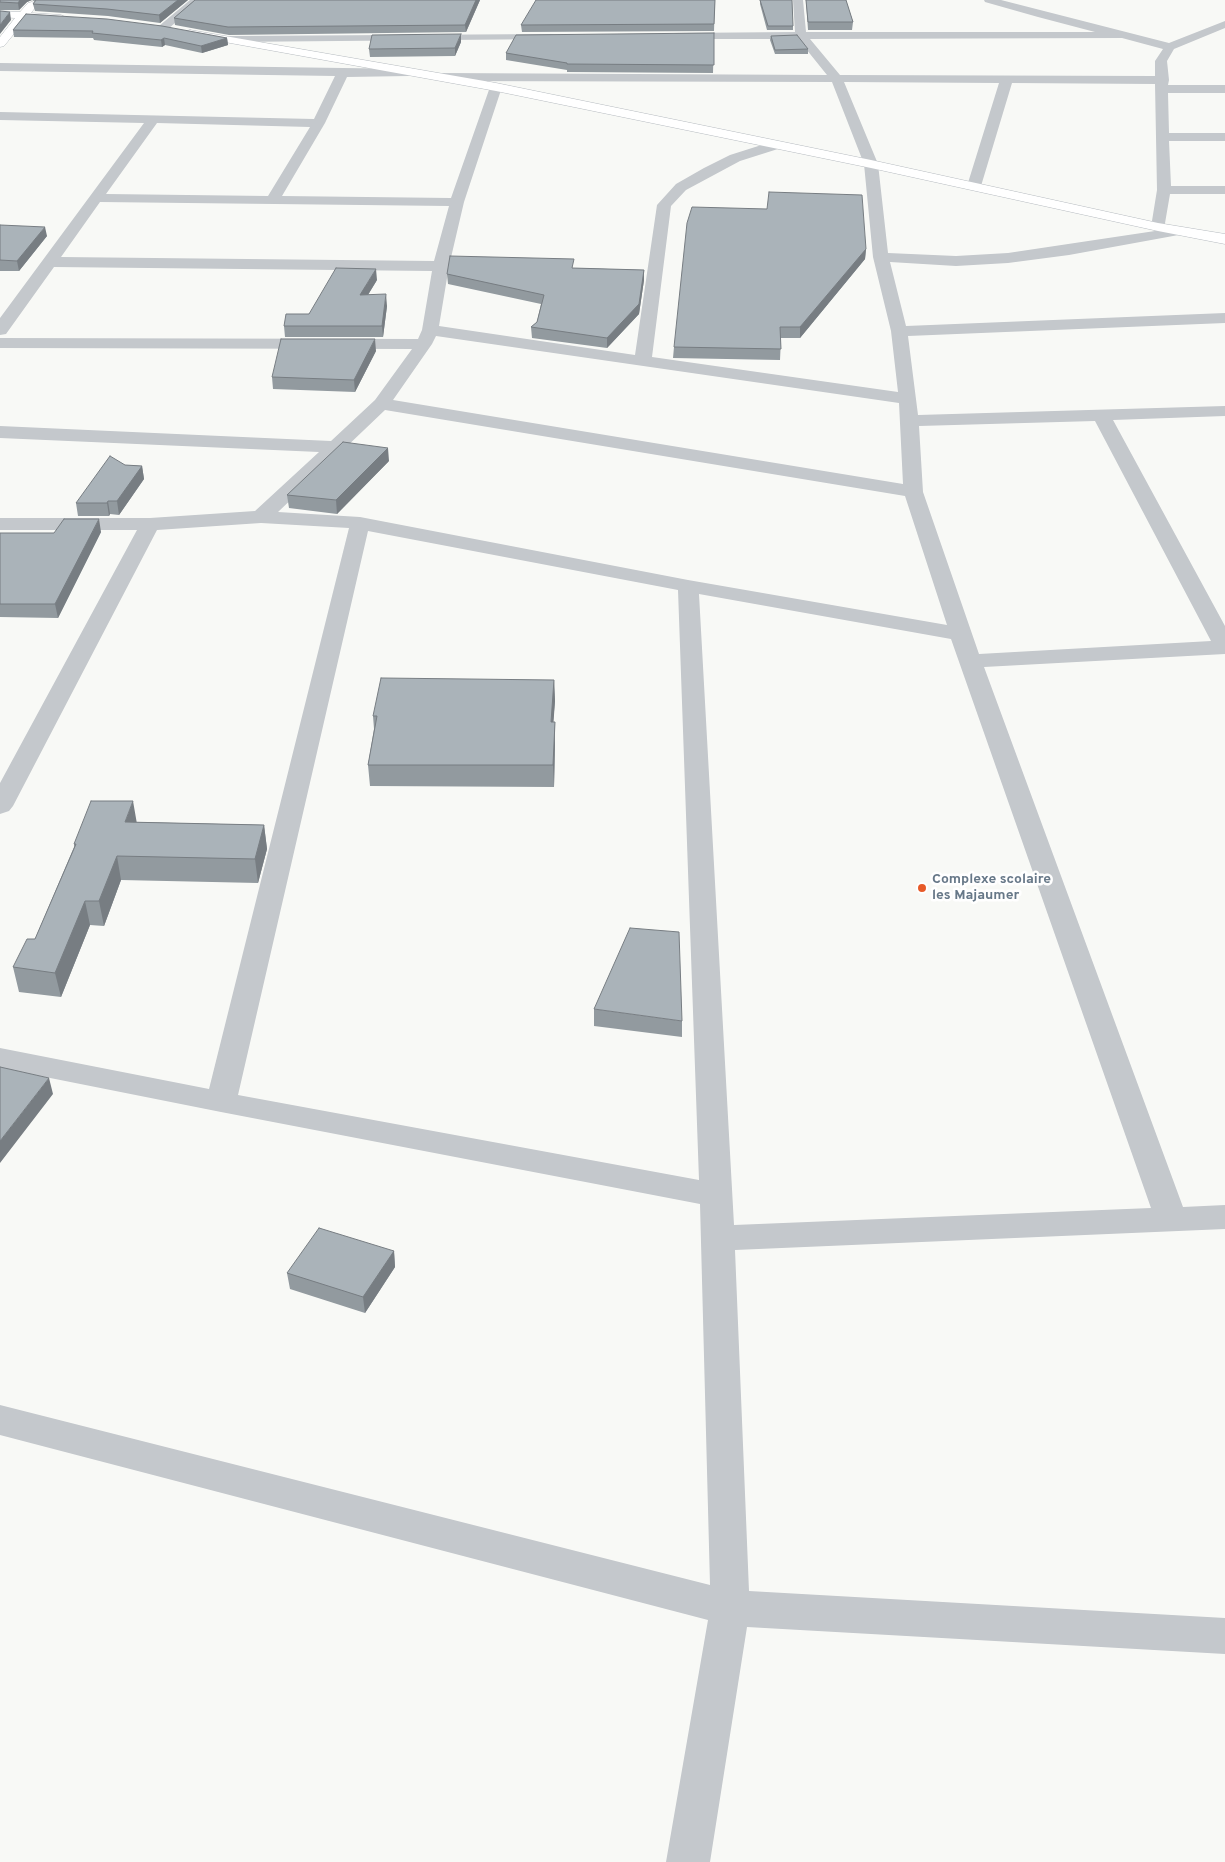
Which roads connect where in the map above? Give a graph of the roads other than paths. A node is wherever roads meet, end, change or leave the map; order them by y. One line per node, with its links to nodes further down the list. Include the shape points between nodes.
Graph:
1 (36, 0): 6 (street)
2 (798, 0): 9 (street)
3 (989, 0): 11 (street)
4 (199, 1): 14 (street, via 159,28)
5 (0, 14): 6 (street)
6 (24, 15): 7 (street); 13 (street)
7 (71, 19)
8 (1225, 24): 15 (street)
9 (801, 35): 10 (street); 11 (street); 21 (street)
10 (663, 36)
11 (1122, 36): 15 (street)
12 (565, 37): 14 (street)
13 (2, 39)
14 (230, 39): 17 (street)
15 (1170, 47): 22 (street, via 1162,61)
16 (0, 67): 18 (street)
17 (408, 72): 18 (street); 19 (street)
18 (343, 73): 27 (street)
19 (441, 77): 21 (street); 23 (street)
20 (1008, 78): 21 (street); 22 (street); 32 (street)
21 (837, 79): 31 (street)
22 (1163, 84): 24 (street); 28 (street)
23 (496, 87): 30 (street); 37 (street)
24 (1225, 89)
25 (0, 116): 26 (street)
26 (153, 120): 27 (street); 35 (street)
27 (319, 123): 36 (street)
28 (1164, 137): 29 (street); 33 (street)
29 (1225, 137)
30 (776, 146): 31 (street); 49 (street, via 735,158 709,171 681,187 664,205)
31 (871, 164): 32 (street); 41 (street)
32 (974, 186): 38 (street)
33 (1164, 190): 34 (street); 38 (street)
34 (1225, 190)
35 (96, 198): 36 (street); 42 (street)
36 (273, 199): 37 (street)
37 (457, 202): 43 (street)
38 (1158, 227): 39 (street)
39 (1179, 231): 40 (street); 41 (street, via 1008,258 956,261)
40 (1225, 239)
41 (881, 257): 46 (street)
42 (50, 262): 43 (street); 45 (street)
43 (441, 266): 47 (street)
44 (1225, 318): 46 (street)
45 (0, 330)
46 (899, 331): 51 (street)
47 (427, 337): 48 (street); 49 (street); 50 (street)
48 (0, 343)
49 (643, 361): 51 (street)
50 (381, 404): 55 (street); 56 (street)
51 (909, 410): 53 (street); 56 (street)
52 (1225, 411): 53 (street)
53 (1101, 414): 63 (street)
54 (0, 432): 55 (street)
55 (334, 447): 57 (street)
56 (913, 492): 62 (street)
57 (260, 517): 58 (street); 60 (street)
58 (360, 523): 61 (street); 67 (street)
59 (0, 524): 60 (street)
60 (150, 524): 65 (street)
61 (688, 586): 62 (street); 68 (street)
62 (961, 634): 64 (street)
63 (1225, 647): 64 (street)
64 (970, 661): 70 (street)
65 (0, 806)
66 (0, 1058): 67 (street)
67 (221, 1102): 68 (street)
68 (716, 1195): 71 (street)
69 (1225, 1217): 70 (street)
70 (1172, 1218): 71 (street)
71 (718, 1238): 73 (street)
72 (0, 1420): 73 (street)
73 (730, 1608): 74 (street); 75 (street)
74 (1225, 1636)
75 (688, 1862)

